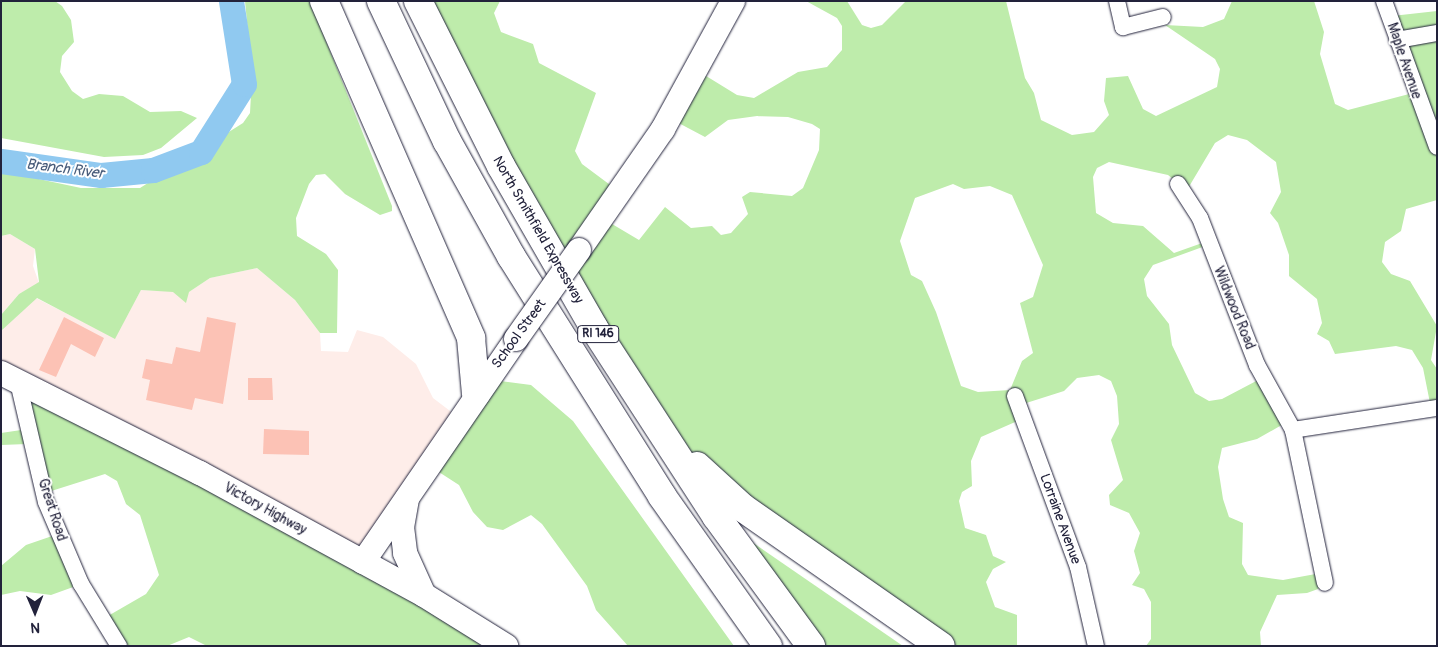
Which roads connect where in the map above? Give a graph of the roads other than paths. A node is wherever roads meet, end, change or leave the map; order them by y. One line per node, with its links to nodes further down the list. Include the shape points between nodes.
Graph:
1 (324, 1): 14 (highway, via 471,338)
2 (381, 1): 24 (highway, RI 146, via 447,141 511,256 630,448)
3 (418, 1): 13 (highway, North Smithfield Expressway / RI 146, via 501,166)
4 (733, 1): 14 (street, School Street, bridge, via 663,129)
5 (1117, 1): 7 (street, via 1122,27)
6 (1384, 1): 9 (street, Maple Avenue)
7 (1163, 18)
8 (1437, 33): 9 (street)
9 (1397, 40): 10 (street, Maple Avenue)
10 (1437, 147)
11 (1178, 184): 17 (street, Wildwood Road, via 1200,218 1257,365)
12 (10, 378): 19 (street, Victory Highway, via 200,473); 22 (street, Great Road, via 46,502 77,577)
13 (635, 393): 25 (highway, North Smithfield Expressway / RI 146, via 716,516); 26 (highway, via 682,451 743,508)
14 (476, 394): 18 (street, School Street)
15 (1015, 396): 27 (street, Lorraine Avenue, via 1075,559)
16 (1437, 408): 17 (street)
17 (1293, 430): 20 (street, Wildwood Road)
18 (410, 488): 19 (street, School Street); 21 (street, via 402,527 405,553)
19 (363, 562): 21 (street, Victory Highway)
20 (1325, 582)
21 (424, 594): 23 (street, Victory Highway)
22 (119, 646)
23 (506, 646)
24 (768, 646)
25 (811, 646)
26 (941, 646)
27 (1096, 646)

